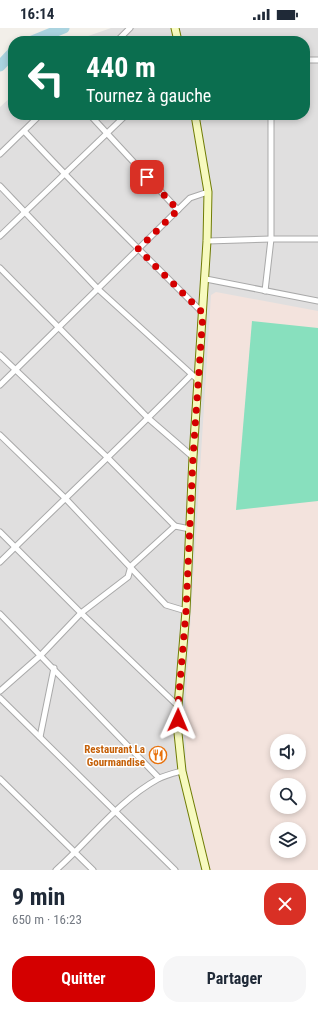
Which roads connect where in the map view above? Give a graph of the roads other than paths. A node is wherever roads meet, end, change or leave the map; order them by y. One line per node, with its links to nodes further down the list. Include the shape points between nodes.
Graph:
1 (130, 28): 2 (street)
2 (122, 36)
3 (35, 120): 8 (street)
4 (94, 120): 9 (street)
5 (121, 120): 9 (street)
6 (196, 120): 13 (main road)
7 (271, 120): 17 (street)
8 (24, 131): 10 (street); 11 (street)
9 (107, 134): 11 (street); 14 (street)
10 (0, 154)
11 (64, 174): 15 (street); 20 (street)
12 (0, 186): 15 (street)
13 (208, 192): 14 (street, via 190,198); 19 (main road)
14 (178, 210): 20 (street)
15 (24, 213): 16 (street); 23 (street)
16 (0, 236)
17 (271, 239): 18 (street); 19 (street); 24 (street)
18 (318, 239)
19 (207, 241): 22 (main road)
20 (138, 249): 23 (street); 26 (street)
21 (0, 268): 27 (street)
22 (206, 279): 24 (street); 26 (main road)
23 (98, 289): 27 (street); 30 (street)
24 (265, 291): 25 (street)
25 (318, 301)
26 (203, 313): 31 (main road)
27 (59, 327): 29 (street); 33 (street)
28 (0, 355): 29 (street)
29 (16, 371): 32 (street); 36 (street)
30 (191, 375): 31 (street); 33 (street)
31 (198, 380): 35 (main road)
32 (0, 385)
33 (148, 418): 35 (street); 36 (street)
34 (0, 435): 37 (street)
35 (193, 457): 39 (main road)
36 (108, 458): 37 (street); 38 (street)
37 (65, 498): 41 (street); 43 (street)
38 (175, 526): 39 (street); 43 (street)
39 (190, 529): 44 (main road)
40 (0, 532): 41 (street)
41 (15, 547): 42 (street); 45 (street)
42 (0, 562)
43 (131, 566): 44 (street, via 166,605); 45 (street, via 128,577)
44 (186, 611): 51 (main road)
45 (81, 613): 47 (street); 51 (street)
46 (0, 614): 47 (street)
47 (41, 655): 48 (street); 49 (street)
48 (54, 668): 52 (street); 54 (street)
49 (0, 691)
50 (0, 698): 52 (street)
51 (178, 706): 53 (main road)
52 (40, 737): 56 (street)
53 (182, 771): 54 (street); 61 (main road)
54 (159, 778): 56 (street)
55 (0, 779): 57 (street)
56 (116, 811): 57 (street); 60 (street)
57 (75, 853): 58 (street); 59 (street)
58 (56, 870)
59 (93, 870)
60 (175, 870)
61 (206, 870)

